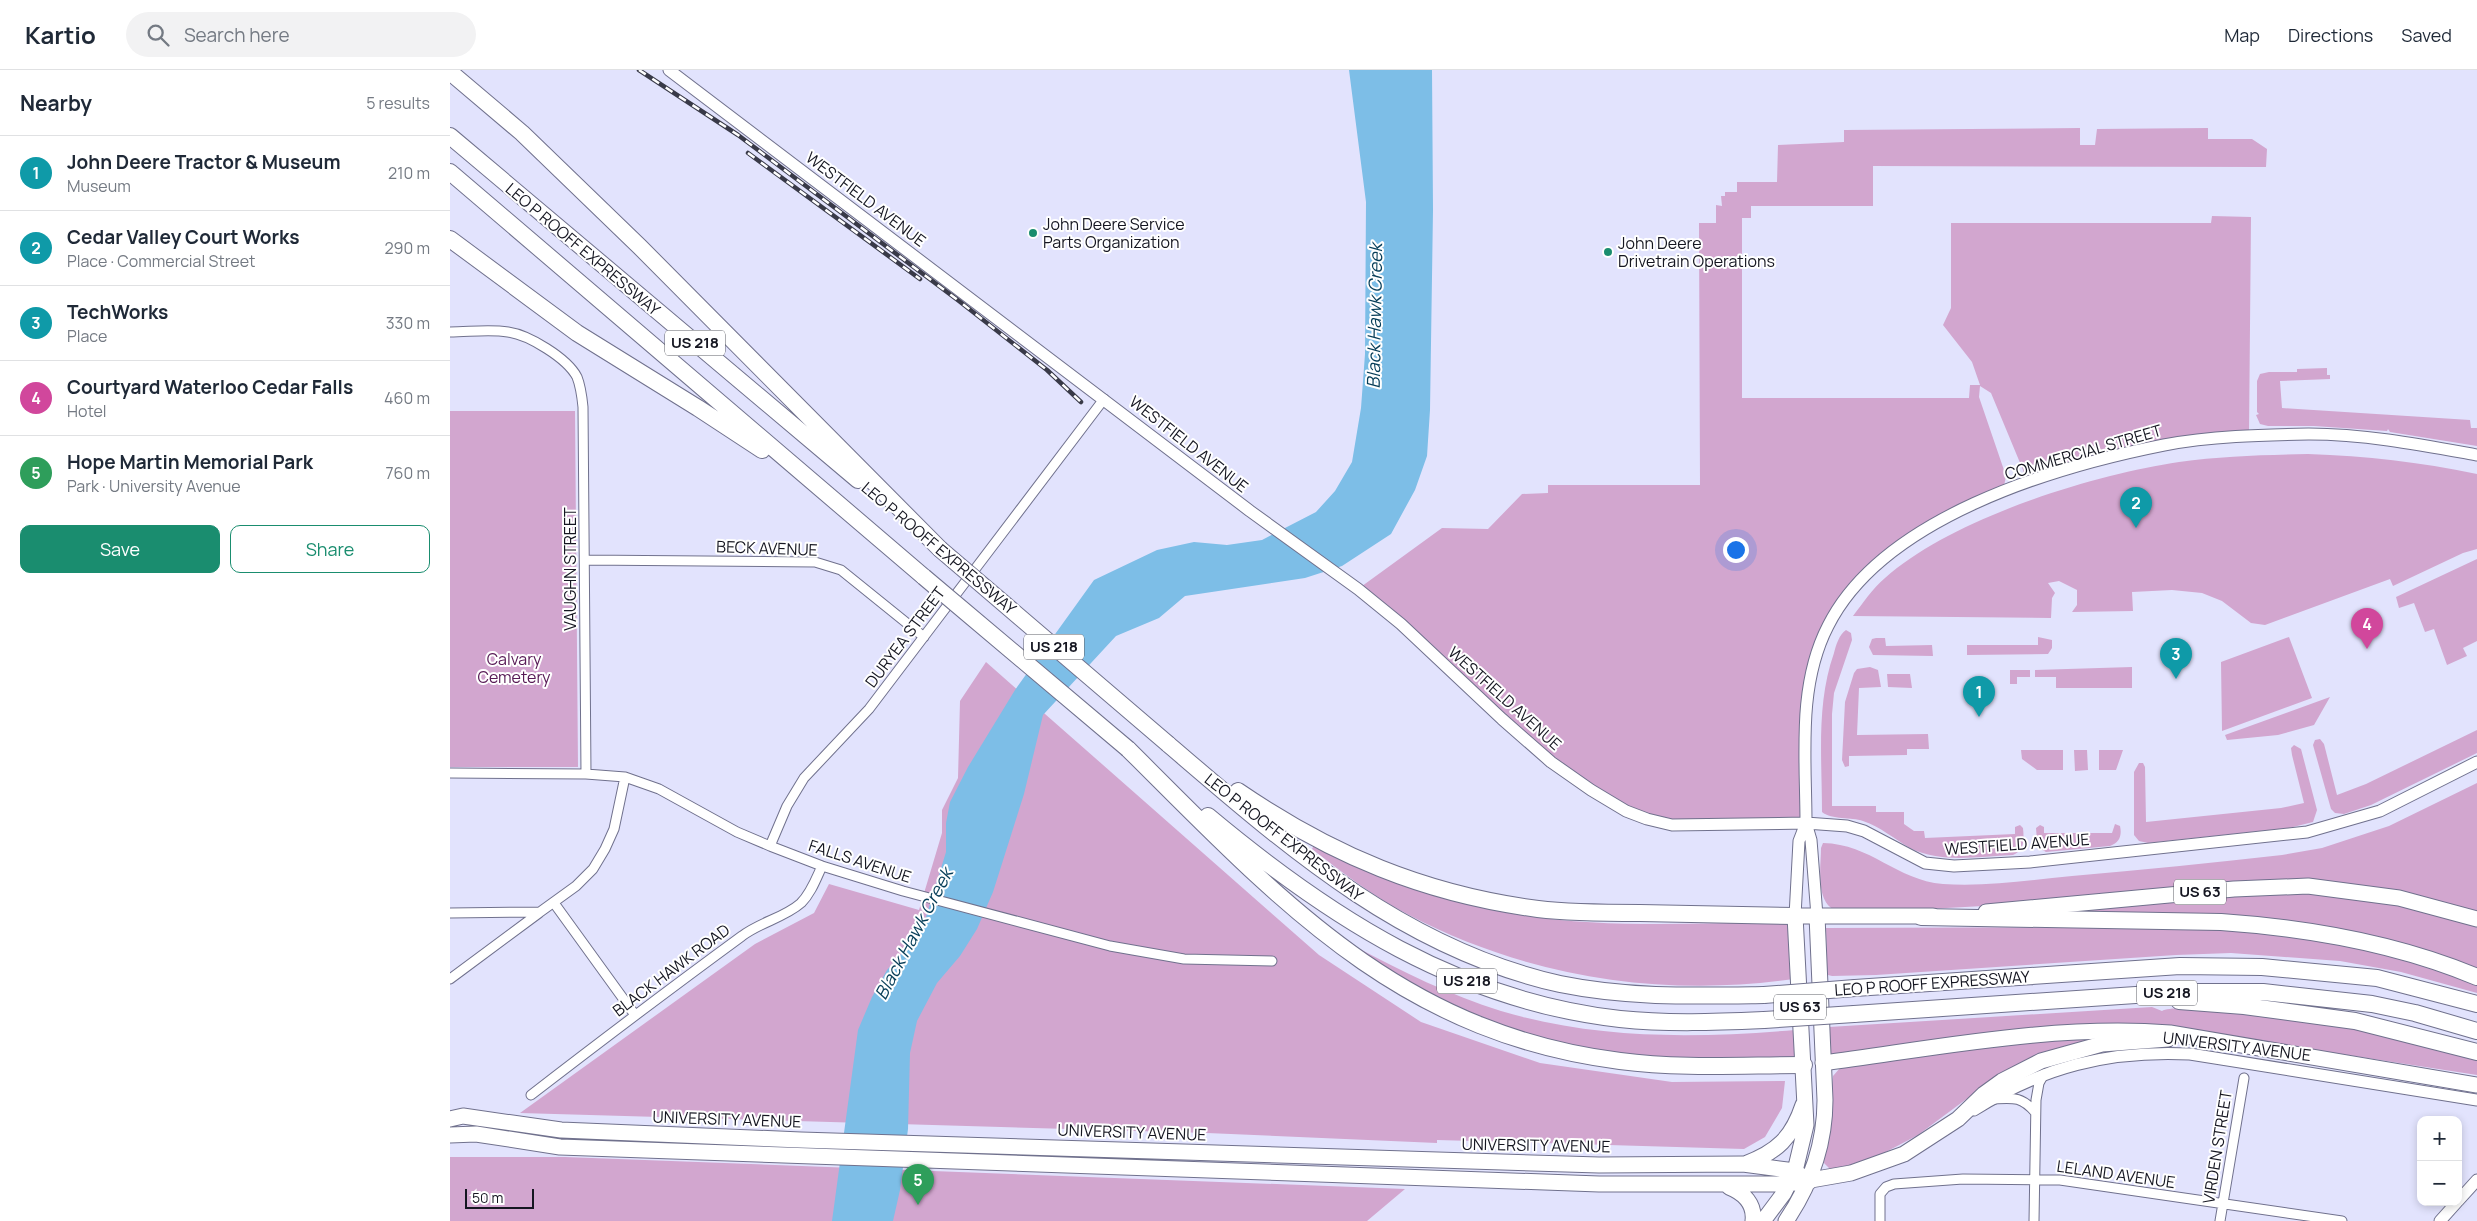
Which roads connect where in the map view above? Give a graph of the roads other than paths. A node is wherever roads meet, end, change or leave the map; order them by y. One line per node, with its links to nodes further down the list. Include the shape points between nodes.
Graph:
1 (669, 70): 7 (street, WESTFIELD AVENUE)
2 (450, 72): 9 (highway, via 522,133 633,241)
3 (450, 136): 9 (highway, LEO P ROOFF EXPRESSWAY / US 218)
4 (450, 172): 11 (highway, LEO P ROOFF EXPRESSWAY / US 218)
5 (450, 239): 11 (highway, via 577,333 751,442)
6 (450, 332): 10 (street, VAUGHN STREET, via 520,335 544,348 576,376 582,396)
7 (1104, 398): 12 (street, DURYEA STREET); 18 (street, WESTFIELD AVENUE, via 1250,511 1358,589 1401,624 1502,720 1551,762 1591,790 1626,811 1672,825)
8 (2477, 455): 18 (street, COMMERCIAL STREET, via 2402,442 2311,434 2250,436 2165,445 2002,491 1917,534 1894,548 1854,584 1827,627 1806,701)
9 (940, 549): 17 (highway, LEO P ROOFF EXPRESSWAY / US 218, bridge, via 1168,744)
10 (585, 560): 12 (street, BECK AVENUE, via 815,562 841,570); 15 (street, VAUGHN STREET)
11 (910, 564): 19 (highway, LEO P ROOFF EXPRESSWAY / US 218, bridge, via 1128,748)
12 (924, 637): 20 (street, DURYEA STREET, via 869,709 804,778 787,806)
13 (2477, 762): 18 (street, WESTFIELD AVENUE, via 2380,811 2314,831 2030,862 1940,866 1911,857 1864,831 1847,826)
14 (450, 773): 15 (street, FALLS AVENUE)
15 (586, 774): 16 (street, FALLS AVENUE)
16 (625, 777): 20 (street, FALLS AVENUE, via 659,789 737,832); 22 (street, via 616,822 605,850 593,869)
17 (1232, 792): 25 (highway, via 1358,860 1422,884 1477,898 1570,912); 33 (highway, LEO P ROOFF EXPRESSWAY / US 218, bridge, via 1338,883 1365,901 1426,935 1495,964 1560,984 1654,996 1764,995 2180,966 2262,966 2377,978)
18 (1806, 823): 25 (street, via 1799,840); 26 (street)
19 (1210, 824): 32 (highway, LEO P ROOFF EXPRESSWAY / US 218, bridge, via 1354,925 1424,962 1522,1001 1620,1019 1692,1023); 39 (highway, via 1276,894 1328,938 1369,968 1427,1001 1487,1028 1565,1051 1619,1061 1682,1066)
20 (770, 846): 21 (street, FALLS AVENUE)
21 (822, 866): 29 (street, FALLS AVENUE, via 1110,946 1184,959); 34 (street, BLACK HAWK ROAD, via 802,902 787,913 752,928)
22 (554, 903): 23 (street); 34 (street)
23 (540, 912): 24 (street); 31 (street)
24 (450, 913)
25 (1795, 916): 26 (main road, US 63); 39 (main road, US 63)
26 (1817, 916): 27 (main road, US 63); 38 (main road)
27 (1921, 917): 28 (main road, US 63, via 2280,886 2399,898); 30 (highway, via 2262,925 2376,945)
28 (2477, 919)
29 (1272, 961)
30 (2477, 977)
31 (450, 979)
32 (2127, 995): 35 (highway, LEO P ROOFF EXPRESSWAY / US 218, via 2220,990 2296,994 2372,1004); 37 (highway, via 2309,1014 2407,1033)
33 (2477, 1004)
34 (635, 1015): 43 (street, BLACK HAWK ROAD)
35 (2477, 1031)
36 (2244, 1046): 38 (main road, via 2170,1033 2100,1030); 42 (main road); 49 (main road, via 2148,1039 2080,1049 2041,1061 2002,1081)
37 (2477, 1052)
38 (1823, 1063): 39 (main road); 55 (main road, via 1823,1127)
39 (1804, 1066): 44 (main road, US 63)
40 (2044, 1074): 45 (street, UNIVERSITY AVENUE); 46 (street, UNIVERSITY AVENUE, via 2106,1057 2147,1052 2180,1053); 47 (street, via 2037,1092)
41 (2244, 1078): 58 (street, VIRDEN STREET)
42 (2477, 1085)
43 (531, 1095)
44 (1806, 1097): 51 (main road, via 1799,1118 1783,1142 1765,1156); 52 (main road, US 63, via 1804,1140)
45 (1991, 1099): 47 (street, via 2020,1100); 49 (street, UNIVERSITY AVENUE)
46 (2477, 1100)
47 (2035, 1112): 53 (street)
48 (450, 1119): 51 (main road, UNIVERSITY AVENUE, via 463,1116 562,1130 801,1140 1599,1165)
49 (1958, 1119): 55 (main road, UNIVERSITY AVENUE, via 1888,1161)
50 (450, 1135): 56 (main road, UNIVERSITY AVENUE, via 476,1134 560,1147 1599,1184)
51 (1743, 1164): 52 (main road, UNIVERSITY AVENUE)
52 (1792, 1178): 55 (main road, UNIVERSITY AVENUE); 56 (main road, UNIVERSITY AVENUE); 61 (main road, US 63)
53 (2034, 1180): 58 (street, LELAND AVENUE, via 2060,1180); 63 (street, LELAND AVENUE, via 1894,1184 1880,1194); 64 (street)
54 (2477, 1180): 57 (street)
55 (1809, 1182): 62 (main road)
56 (1725, 1185): 60 (main road, via 1742,1193 1748,1200 1754,1212)
57 (2462, 1197)
58 (2223, 1204): 65 (street, VIRDEN STREET); 66 (street, LELAND AVENUE)
59 (2454, 1206): 67 (street)
60 (1753, 1221)
61 (1763, 1221)
62 (1786, 1221)
63 (1880, 1221)
64 (2034, 1221)
65 (2220, 1221)
66 (2342, 1221)
67 (2440, 1221)

